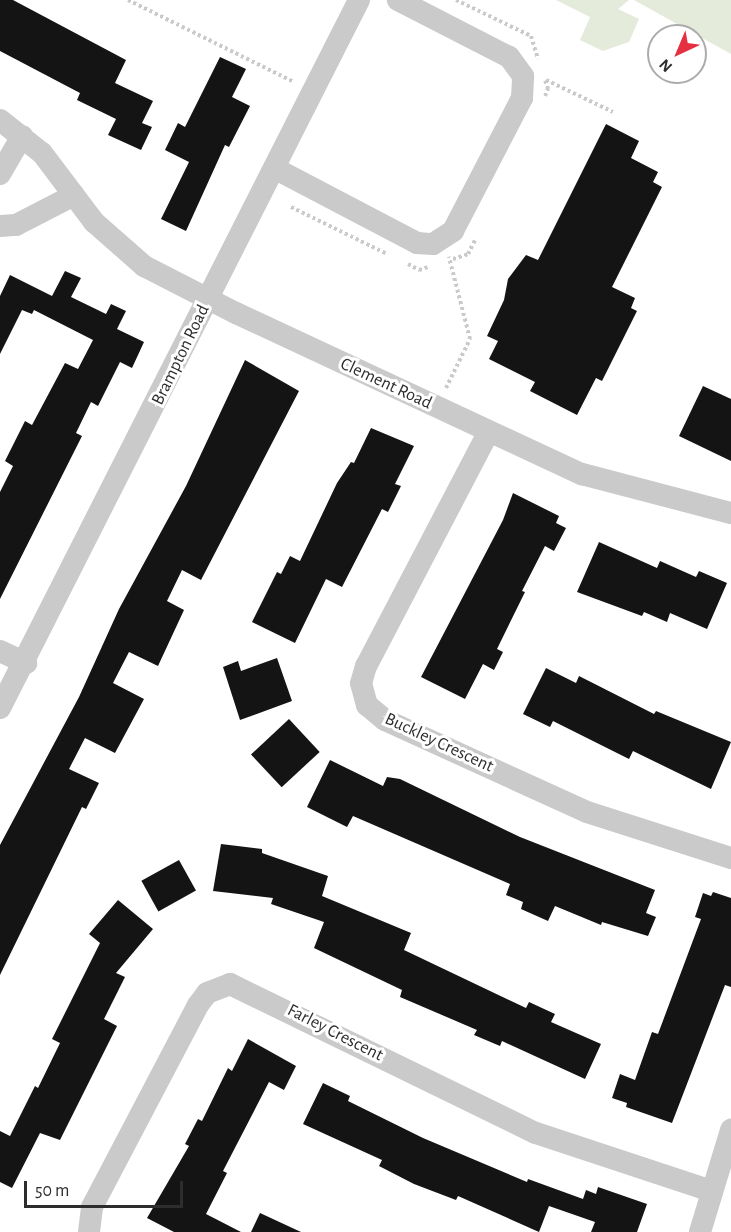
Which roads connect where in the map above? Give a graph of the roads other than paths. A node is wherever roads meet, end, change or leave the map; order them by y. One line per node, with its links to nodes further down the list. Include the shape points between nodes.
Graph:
1 (359, 0): 5 (street, Brampton Road)
2 (398, 0): 5 (street, via 510,57 520,68 525,83 522,98 447,249 417,243)
3 (0, 120): 4 (street, Clement Road)
4 (22, 136): 6 (street); 7 (street, Clement Road, via 51,163)
5 (274, 168): 9 (street, Brampton Road)
6 (0, 174)
7 (74, 195): 8 (street, via 16,225); 9 (street, Clement Road, via 117,246 144,266)
8 (0, 226)
9 (209, 299): 10 (street, Clement Road); 13 (street, Brampton Road)
10 (488, 433): 11 (street, Clement Road, via 582,474); 15 (street, Buckley Crescent, via 366,666 361,689 367,705 385,720 587,812)
11 (731, 513)
12 (0, 651): 13 (street)
13 (26, 663): 14 (street, Brampton Road)
14 (0, 708)
15 (731, 858)
16 (731, 1130): 17 (street)
17 (711, 1191): 18 (street, Farley Crescent, via 536,1133 230,984 207,993 198,1005 92,1207); 19 (street)
18 (89, 1232)
19 (700, 1232)

